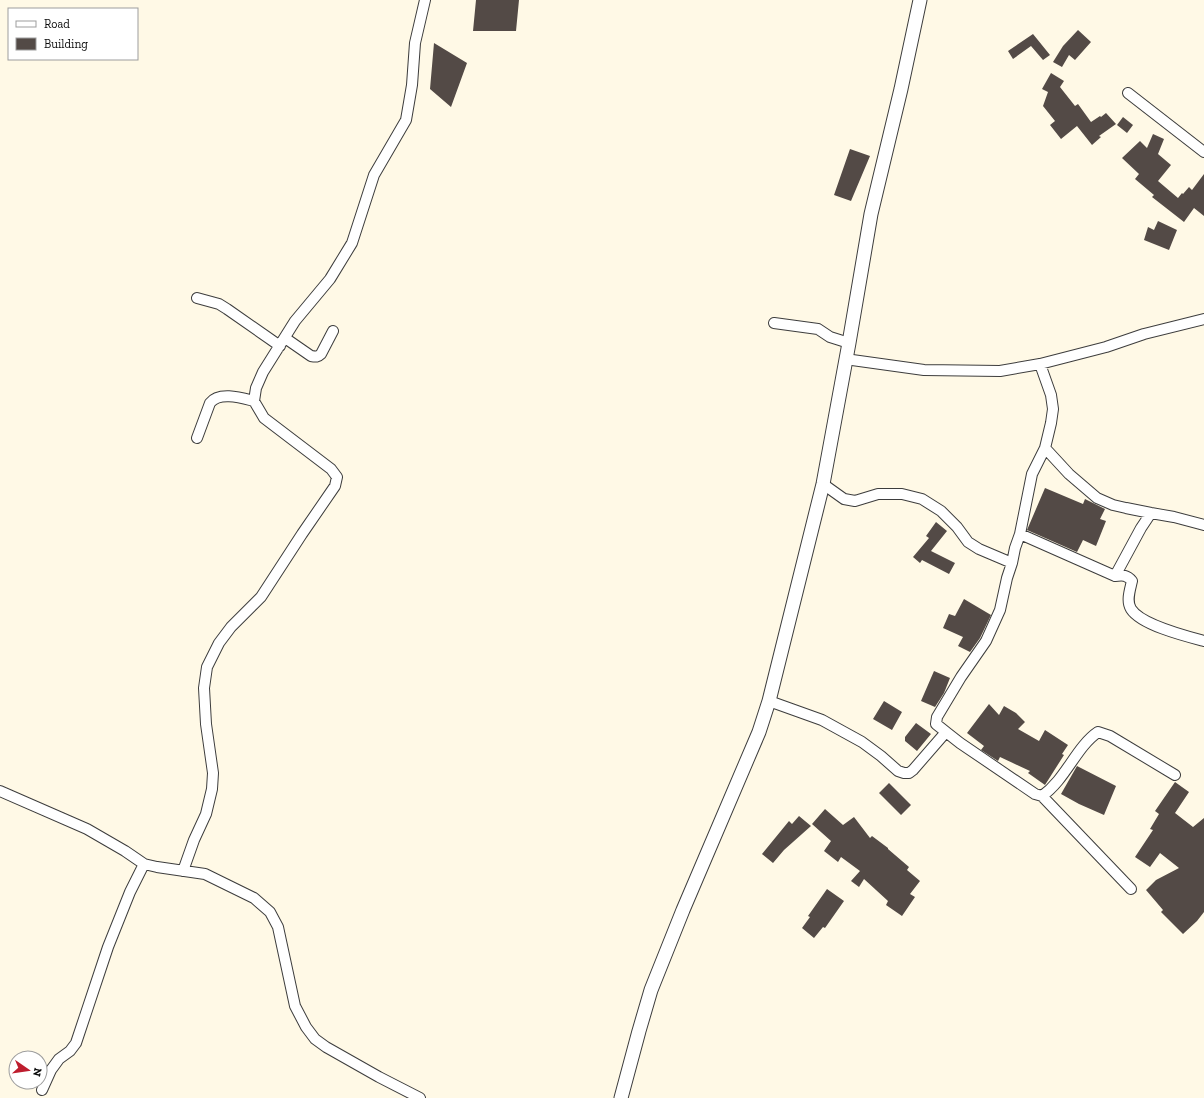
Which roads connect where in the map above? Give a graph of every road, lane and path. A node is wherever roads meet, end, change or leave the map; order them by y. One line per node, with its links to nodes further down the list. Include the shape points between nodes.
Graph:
1 (425, 0): 9 (street, via 415,43 406,120 374,176 352,243 330,279 295,321)
2 (920, 0): 10 (street, via 902,89 871,214)
3 (1128, 93): 4 (street)
4 (1204, 152)
5 (198, 298): 9 (street, via 219,304)
6 (1204, 319): 12 (street)
7 (774, 323): 10 (street, via 818,329 830,337)
8 (333, 331): 9 (street, via 321,354 315,357)
9 (282, 342): 13 (street, via 263,372)
10 (849, 343): 11 (street)
11 (845, 359): 12 (street, via 924,370 1000,371); 16 (street)
12 (1040, 364): 15 (street, via 1053,408)
13 (254, 401): 14 (street, via 234,397 213,399); 29 (street, via 264,418 331,469 337,477 335,486 270,585 218,643 207,667 204,688 212,789 206,814)
14 (197, 438)
15 (1045, 448): 17 (street, via 1069,474 1098,498 1113,505); 19 (street, via 1032,474)
16 (823, 484): 20 (street, via 844,499 854,501 878,494 902,494 922,499 941,511 968,542); 23 (street)
17 (1151, 514): 18 (street); 21 (street)
18 (1204, 525)
19 (1020, 534): 20 (street); 21 (street)
20 (1012, 563): 24 (street, via 1000,610 989,636 937,717 936,724)
21 (1115, 576): 22 (street, via 1123,575 1132,581 1129,603 1131,609 1140,617 1152,624)
22 (1204, 641)
23 (769, 701): 24 (street, via 822,720 862,742 904,773 913,770); 33 (street, via 759,732 651,990)
24 (946, 732): 27 (street)
25 (1175, 775): 27 (street, via 1110,736 1098,732 1050,791)
26 (0, 791): 28 (street, via 87,829)
27 (1042, 796): 30 (street)
28 (144, 864): 29 (street); 31 (street, via 108,948 76,1043 58,1059)
29 (183, 871): 32 (street, via 205,874 254,898 270,912 278,927 295,1006 306,1027 326,1047)
30 (1131, 889)
31 (48, 1077)
32 (420, 1098)
33 (621, 1098)

